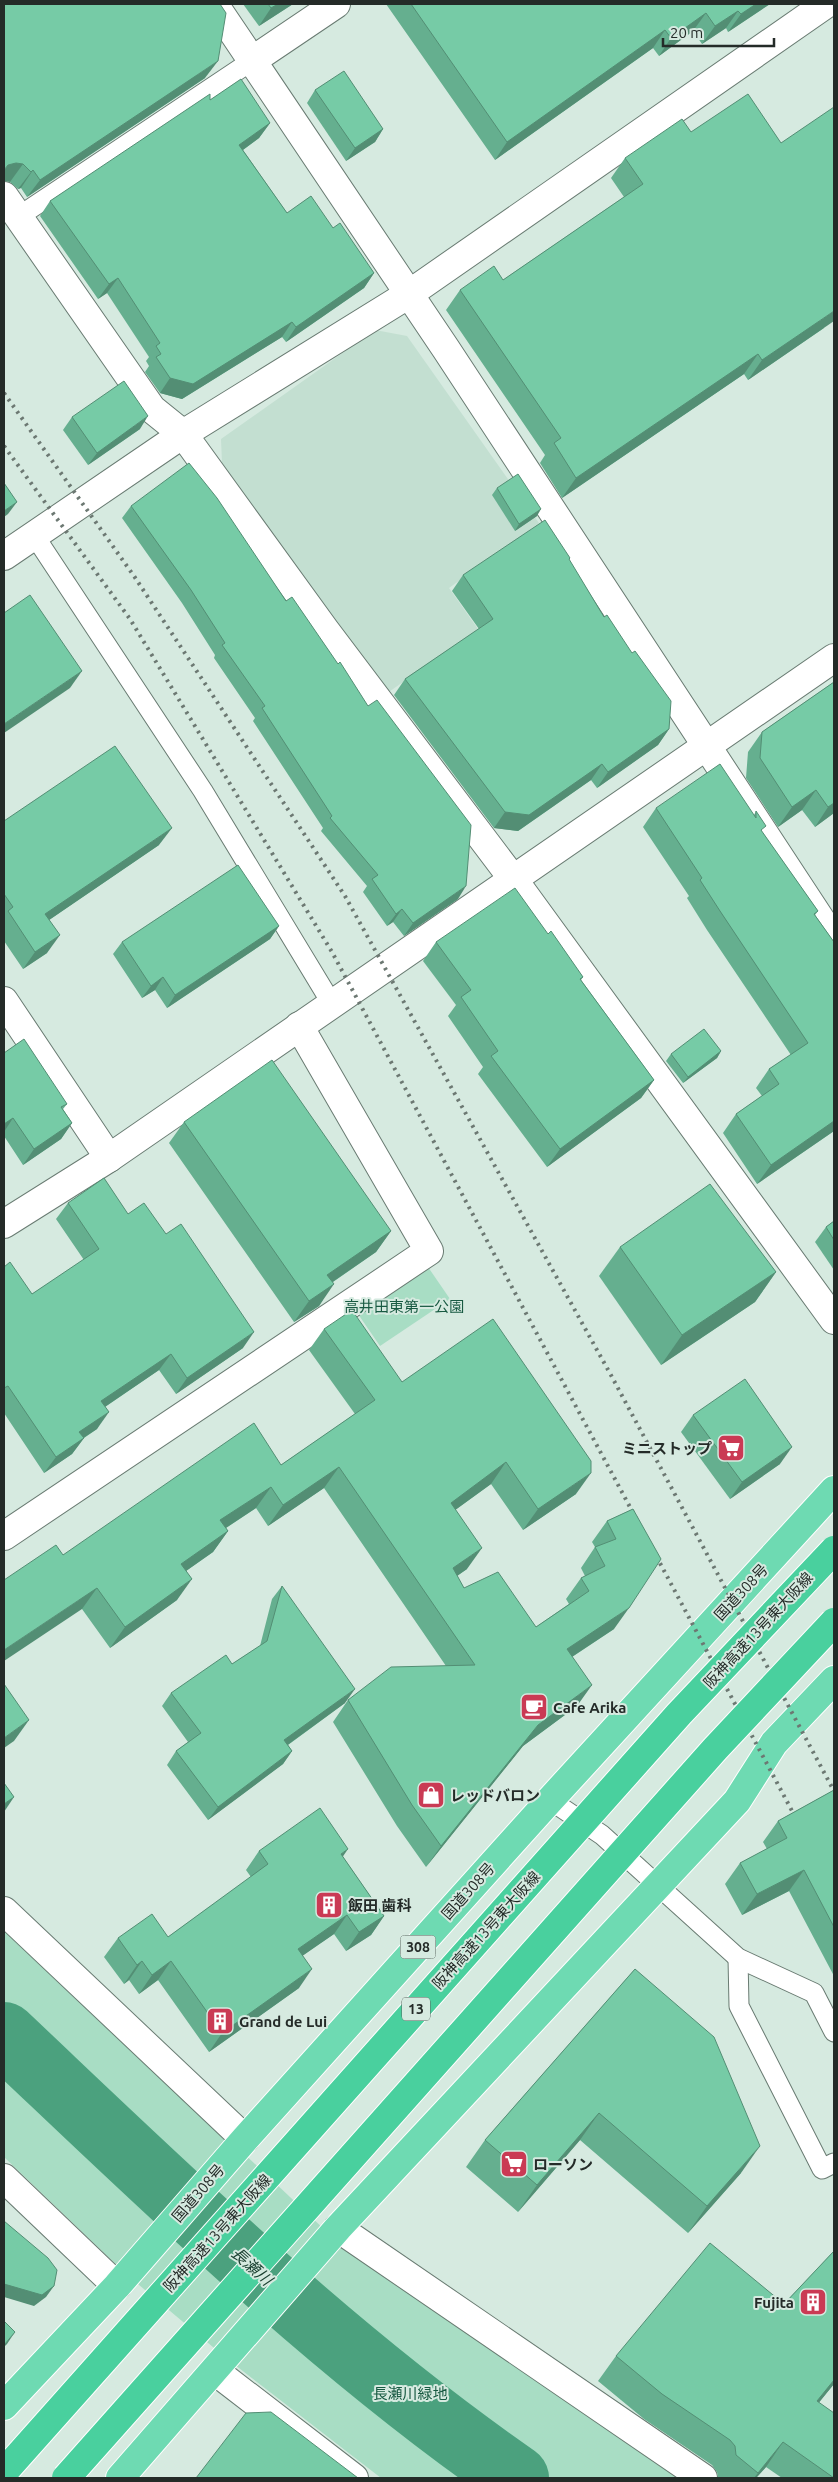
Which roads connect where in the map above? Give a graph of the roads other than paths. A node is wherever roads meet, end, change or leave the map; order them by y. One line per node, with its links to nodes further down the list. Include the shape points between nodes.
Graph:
1 (214, 4): 4 (street)
2 (336, 4): 4 (street)
3 (826, 4): 6 (street)
4 (253, 60): 5 (lane); 6 (street)
5 (11, 207): 7 (street, via 152,409)
6 (410, 294): 7 (street); 11 (street)
7 (183, 434): 8 (street); 12 (street, via 325,630)
8 (34, 535): 9 (street); 15 (lane, via 203,791)
9 (4, 556)
10 (834, 658): 11 (street)
11 (707, 744): 12 (street); 13 (street)
12 (513, 879): 15 (street); 19 (street)
13 (834, 940)
14 (4, 1001): 17 (street)
15 (332, 1004): 16 (street)
16 (300, 1026): 17 (street); 21 (street, via 429,1251)
17 (108, 1158): 18 (street)
18 (4, 1224)
19 (834, 1320)
20 (834, 1490): 25 (highway, 国道308号 / 308)
21 (4, 1536)
22 (834, 1550): 37 (highway, 阪神高速13号東大阪線 / 13, bridge, via 679,1714)
23 (834, 1622): 38 (highway, bridge, via 695,1772)
24 (834, 1680): 26 (highway, via 774,1743 737,1801)
25 (550, 1800): 26 (lane, via 602,1835); 30 (highway, 国道308号 / 308)
26 (657, 1886): 28 (lane); 33 (highway)
27 (4, 1911): 30 (street)
28 (738, 1958): 29 (lane, via 814,1993); 31 (lane, via 739,2006 822,2169)
29 (834, 2032)
30 (245, 2139): 34 (highway, 国道308号 / 308)
31 (834, 2162)
32 (4, 2178): 34 (street)
33 (338, 2228): 35 (highway); 41 (street)
34 (116, 2286): 36 (highway, 国道308号 / 308)
35 (215, 2370): 39 (highway); 40 (street)
36 (4, 2406)
37 (4, 2472)
38 (66, 2478)
39 (120, 2478)
40 (354, 2478)
41 (703, 2478)

